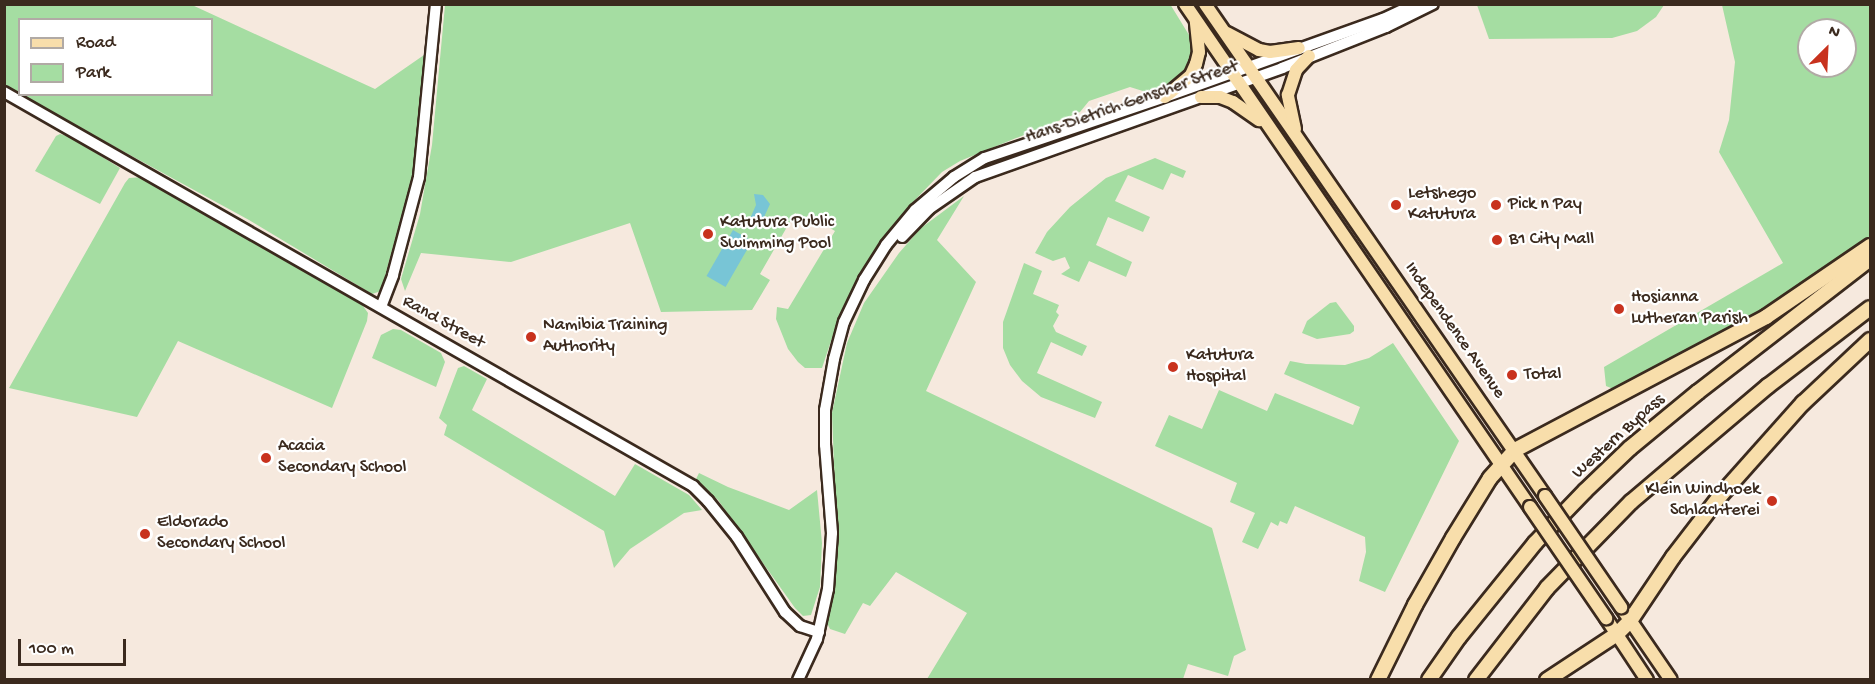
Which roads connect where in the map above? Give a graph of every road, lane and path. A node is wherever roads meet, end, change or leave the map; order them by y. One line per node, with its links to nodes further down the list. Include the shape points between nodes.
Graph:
1 (436, 4): 20 (street, via 421,166)
2 (1185, 4): 6 (main road, Independence Avenue)
3 (1205, 4): 7 (main road, Independence Avenue)
4 (1415, 4): 8 (street, Hans-Dietrich Genscher Street)
5 (1433, 4): 8 (street, Hans-Dietrich Genscher Street, via 1386,27)
6 (1196, 20): 10 (main road, Independence Avenue); 13 (main road, via 1196,64 1191,75)
7 (1224, 31): 8 (main road, via 1259,50); 9 (main road, Independence Avenue)
8 (1304, 52): 9 (street, Hans-Dietrich Genscher Street); 11 (street, Hans-Dietrich Genscher Street); 16 (main road, via 1288,95)
9 (1246, 67): 10 (street, Hans-Dietrich Genscher Street); 11 (main road, Independence Avenue)
10 (1235, 77): 11 (street, Hans-Dietrich Genscher Street); 13 (street, Hans-Dietrich Genscher Street); 14 (street, Hans-Dietrich Genscher Street); 15 (main road, Independence Avenue)
11 (1255, 77): 16 (main road, Independence Avenue)
12 (4, 92): 20 (street, Rand Street)
13 (1165, 97): 19 (street, Hans-Dietrich Genscher Street, via 1028,141 973,164 915,210)
14 (1201, 97): 15 (main road, via 1233,102); 19 (street, Hans-Dietrich Genscher Street, via 975,177 928,209)
15 (1269, 128): 24 (main road, Independence Avenue)
16 (1297, 136): 23 (main road, Independence Avenue)
17 (1870, 246): 23 (highway, via 1766,317)
18 (1870, 259): 30 (highway, Western Bypass, via 1698,392 1615,462 1535,543)
19 (869, 272): 26 (street, Hans-Dietrich Genscher Street, via 844,322 827,392 825,445 832,540)
20 (381, 307): 26 (street, Rand Street, via 693,486 736,537 785,612 800,626)
21 (1870, 308): 31 (highway, via 1768,386 1631,502 1547,588)
22 (1870, 340): 25 (highway, via 1803,403 1720,496)
23 (1515, 450): 24 (highway); 25 (main road, Independence Avenue, bridge)
24 (1501, 465): 27 (main road, Independence Avenue, bridge); 29 (highway, via 1453,538)
25 (1630, 621): 27 (highway); 34 (main road, Independence Avenue)
26 (819, 632): 28 (street, Hans-Dietrich Genscher Street)
27 (1617, 634): 32 (highway); 33 (main road, Independence Avenue)
28 (798, 680)
29 (1378, 680)
30 (1429, 680)
31 (1476, 680)
32 (1547, 680)
33 (1647, 680)
34 (1671, 680)

